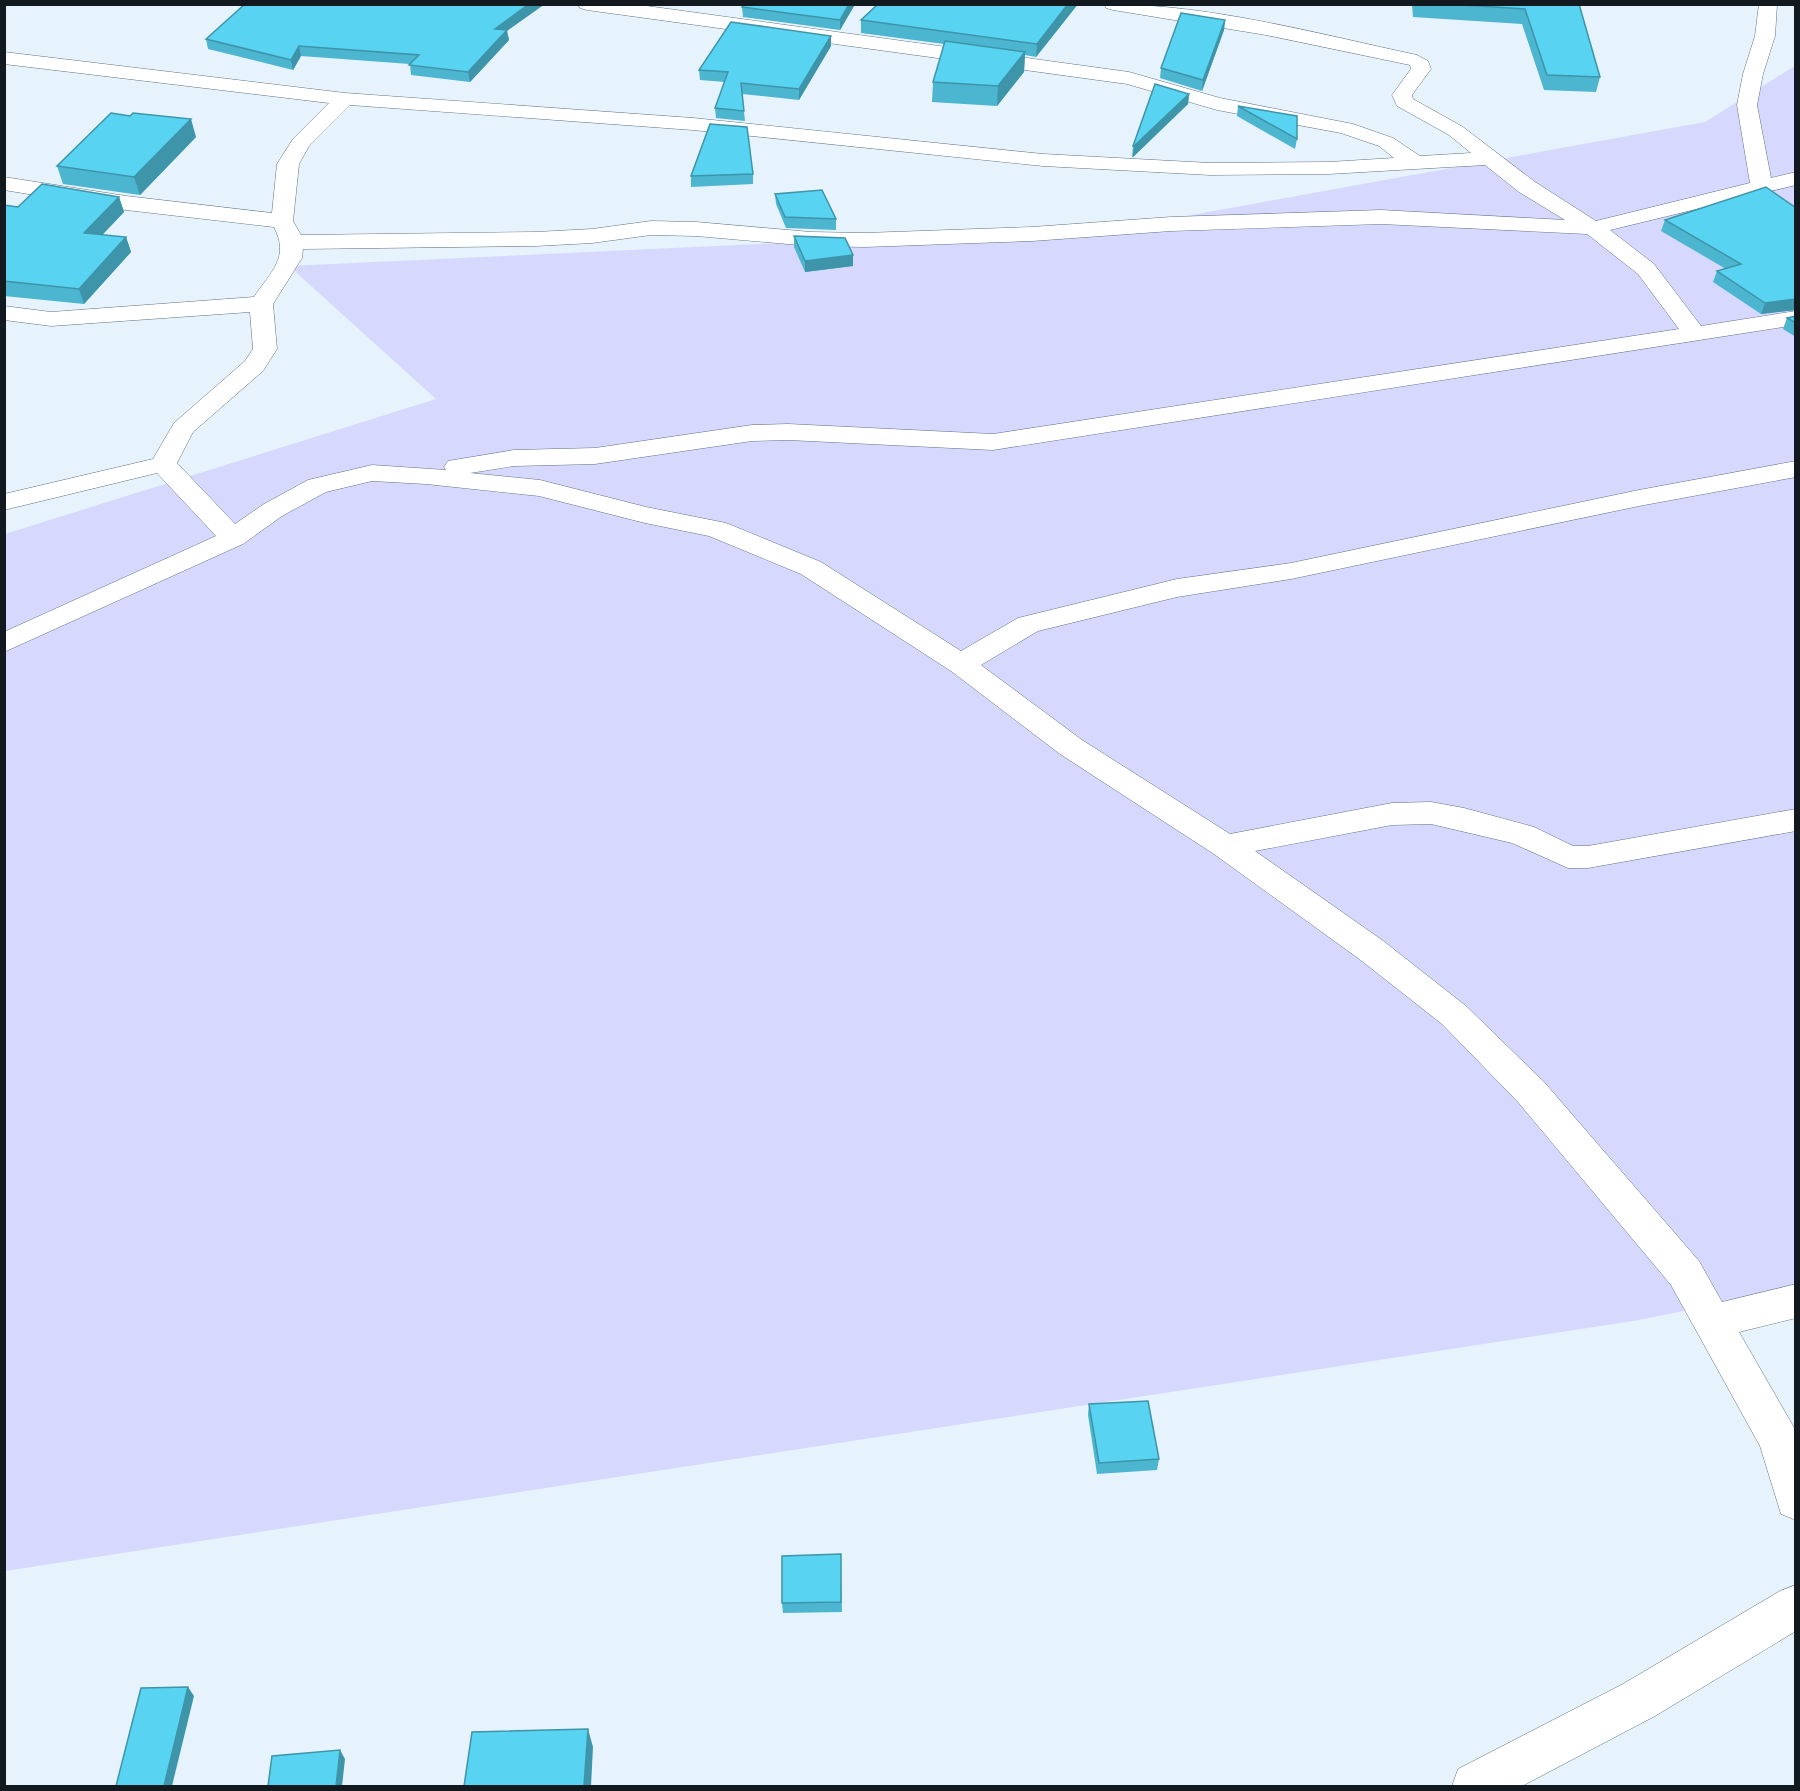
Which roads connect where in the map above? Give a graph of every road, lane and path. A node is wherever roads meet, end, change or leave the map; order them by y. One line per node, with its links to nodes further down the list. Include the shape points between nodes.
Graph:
1 (587, 4): 7 (street, via 1129,78 1217,104 1346,128 1386,142)
2 (1113, 4): 6 (street, via 1266,29 1417,61 1421,69 1402,95 1404,102 1456,131)
3 (1768, 4): 10 (street, via 1765,36 1747,105)
4 (4, 58): 5 (street)
5 (345, 99): 7 (street, via 693,124 1043,160 1210,169); 11 (street, via 300,143 288,165)
6 (1490, 158): 7 (street); 12 (street, via 1527,187)
7 (1416, 163)
8 (1796, 178): 10 (street)
9 (4, 183): 11 (street, via 126,203)
10 (1762, 188): 12 (street)
11 (282, 221): 13 (street)
12 (1593, 228): 13 (street, via 1381,217 865,240 651,228 536,239); 17 (street, via 1646,269)
13 (293, 242): 14 (street, via 291,258)
14 (261, 304): 15 (street, via 51,319); 18 (street, via 266,349 254,366 183,428)
15 (4, 313)
16 (1796, 318): 17 (street)
17 (1695, 334): 20 (street, via 993,442 752,433 595,456 474,463)
18 (163, 464): 21 (street); 22 (street)
19 (1796, 469): 24 (street, via 1291,571 1177,588 1029,624)
20 (426, 476): 22 (street, via 372,473 317,486); 24 (street, via 540,488 716,529 811,567)
21 (4, 502)
22 (233, 538): 23 (street)
23 (4, 643)
24 (962, 664): 26 (street, via 1071,747)
25 (1796, 820): 26 (street, via 1588,857 1568,857 1523,835 1431,813 1392,814)
26 (1225, 846): 28 (street, via 1370,949 1454,1015 1531,1092 1610,1184 1685,1273)
27 (1796, 1301): 28 (street)
28 (1714, 1322): 29 (street, via 1779,1441)
29 (1796, 1500)
30 (1796, 1606): 31 (street, via 1639,1700)
31 (1475, 1786)

